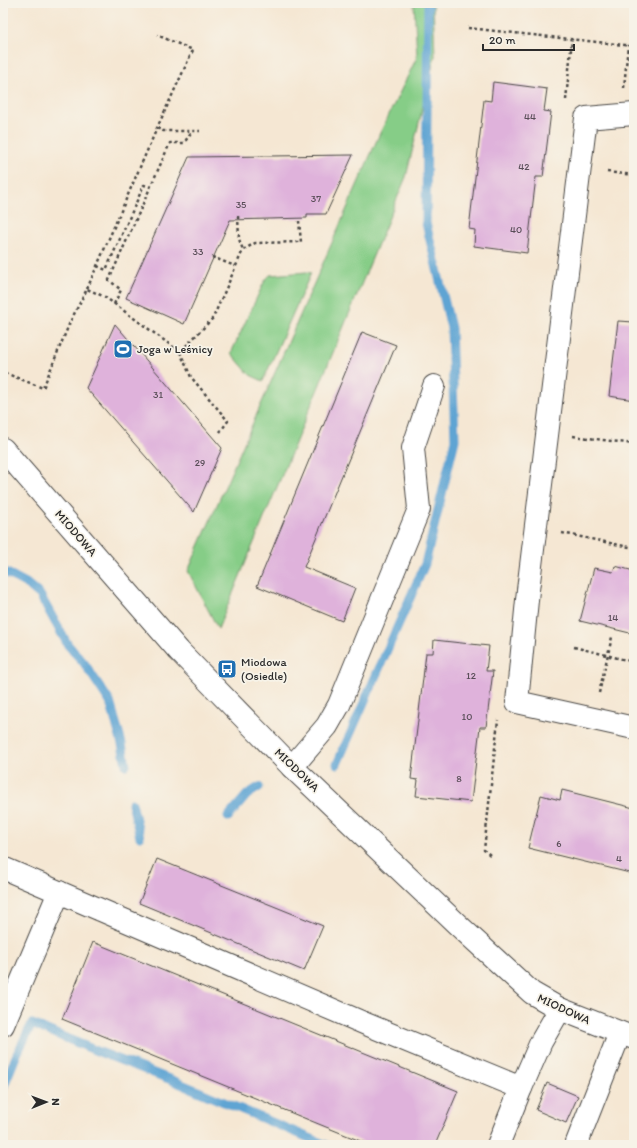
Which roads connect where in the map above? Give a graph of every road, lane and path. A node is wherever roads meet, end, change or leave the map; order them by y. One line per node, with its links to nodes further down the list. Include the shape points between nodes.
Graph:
1 (468, 28): 3 (path)
2 (157, 35): 6 (path, via 193,50)
3 (628, 45): 4 (path); 5 (path)
4 (634, 46)
5 (627, 115): 27 (street, via 586,118)
6 (157, 128): 7 (path, via 163,131); 16 (path)
7 (192, 131): 8 (path); 11 (path, via 184,143 170,143)
8 (200, 131)
9 (603, 172): 10 (path)
10 (634, 175)
11 (151, 187): 16 (path, via 144,185 106,270); 19 (path, via 109,280 121,290)
12 (238, 216): 14 (path, via 239,239)
13 (299, 221): 14 (path, via 301,242 255,243)
14 (243, 250): 17 (path)
15 (212, 257): 17 (path)
16 (96, 266): 18 (path)
17 (236, 266): 20 (path, via 213,318)
18 (87, 289): 19 (path); 21 (path, via 70,322 43,388)
19 (114, 304): 20 (path)
20 (180, 352): 23 (path, via 191,377 228,420)
21 (5, 373)
22 (434, 386): 35 (street, via 413,448 419,509 338,705 327,726)
23 (220, 432)
24 (566, 435): 25 (path)
25 (634, 444)
26 (3, 449): 35 (street, MIODOWA, via 179,651)
27 (535, 530): 28 (path, via 571,534); 33 (street, via 517,702)
28 (634, 548)
29 (612, 637): 31 (path)
30 (574, 647): 31 (path)
31 (608, 655): 32 (path); 33 (path)
32 (634, 662)
33 (593, 718): 34 (street)
34 (634, 728)
35 (292, 766): 38 (street, MIODOWA, via 532,993)
36 (3, 868): 37 (street)
37 (59, 892): 39 (street); 41 (street)
38 (560, 1009): 40 (street, MIODOWA); 41 (street, via 541,1042)
39 (3, 1024)
40 (627, 1036): 43 (street)
41 (521, 1088): 42 (street)
42 (498, 1145)
43 (576, 1145)

